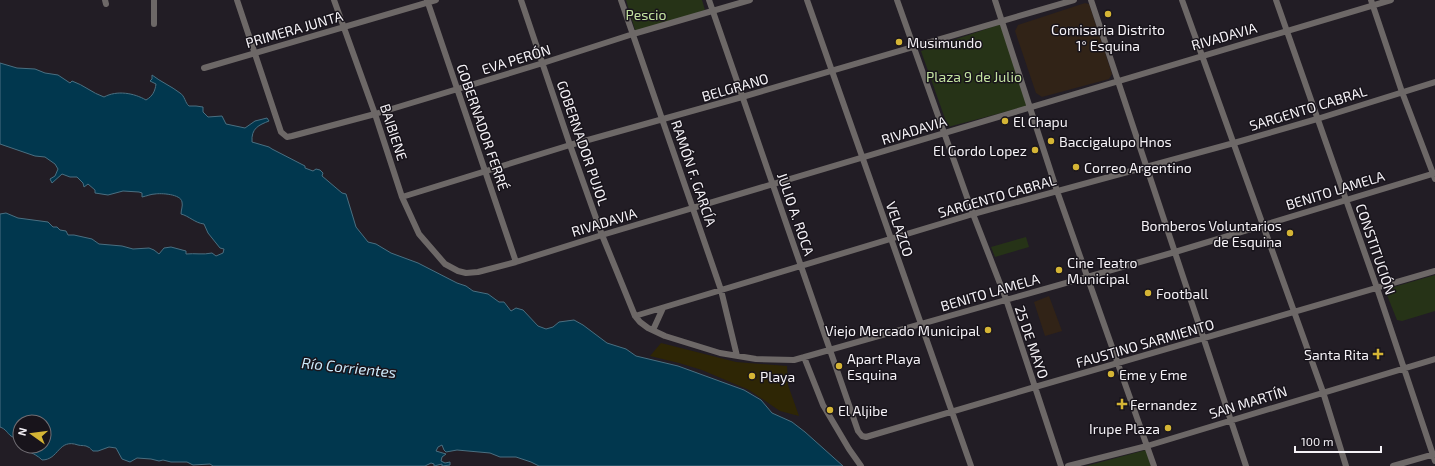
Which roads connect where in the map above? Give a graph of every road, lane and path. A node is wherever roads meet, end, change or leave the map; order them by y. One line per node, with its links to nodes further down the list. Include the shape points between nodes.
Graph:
1 (154, 0): 21 (street)
2 (237, 0): 26 (street)
3 (334, 0): 22 (street, BAIBIENE)
4 (436, 0): 17 (street, PRIMERA JUNTA)
5 (521, 0): 28 (street, GOBERNADOR PUJOL)
6 (621, 0): 24 (street, RAMÓN F. GARCÍA)
7 (709, 0): 19 (street, JULIO A. ROCA)
8 (750, 0): 19 (street, EVA PERÓN)
9 (807, 0): 30 (street, VELAZCO)
10 (897, 0): 25 (street, 25 DE MAYO)
11 (995, 0): 20 (street)
12 (1074, 0): 20 (street, BELGRANO)
13 (1091, 0): 31 (street)
14 (1182, 0): 27 (street)
15 (1276, 0): 23 (street, CONSTITUCIÓN)
16 (1391, 0): 18 (street, RIVADAVIA)
17 (427, 1): 22 (street, PRIMERA JUNTA); 33 (street, GOBERNADOR FERRÉ)
18 (1372, 3): 23 (street, RIVADAVIA); 34 (street)
19 (713, 11): 24 (street, EVA PERÓN); 35 (street, JULIO A. ROCA)
20 (1002, 21): 25 (street, BELGRANO); 36 (street)
21 (154, 24)
22 (344, 27): 26 (street, PRIMERA JUNTA); 37 (street, BAIBIENE)
23 (1287, 31): 27 (street, RIVADAVIA); 38 (street, CONSTITUCIÓN)
24 (633, 34): 28 (street, EVA PERÓN); 39 (street, RAMÓN F. GARCÍA)
25 (914, 47): 30 (street, BELGRANO); 40 (street, 25 DE MAYO)
26 (254, 53): 29 (street, PRIMERA JUNTA); 37 (street, EVA PERÓN, via 281,132 287,137)
27 (1201, 56): 31 (street, RIVADAVIA); 41 (street)
28 (543, 63): 33 (street, EVA PERÓN); 42 (street, GOBERNADOR PUJOL)
29 (204, 68)
30 (832, 70): 35 (street, BELGRANO); 43 (street, VELAZCO)
31 (1118, 81): 36 (street, RIVADAVIA); 44 (street)
32 (1435, 82): 34 (street, SARGENTO CABRAL)
33 (457, 89): 37 (street, EVA PERÓN); 45 (street, GOBERNADOR FERRÉ)
34 (1402, 92): 38 (street, SARGENTO CABRAL); 46 (street)
35 (742, 97): 39 (street, BELGRANO); 47 (street, JULIO A. ROCA)
36 (1030, 107): 40 (street, RIVADAVIA); 48 (street)
37 (376, 114): 49 (street, BAIBIENE)
38 (1317, 119): 41 (street, SARGENTO CABRAL); 50 (street, CONSTITUCIÓN)
39 (663, 120): 42 (street, BELGRANO); 51 (street, RAMÓN F. GARCÍA)
40 (944, 133): 43 (street, RIVADAVIA); 52 (street, 25 DE MAYO)
41 (1234, 143): 44 (street, SARGENTO CABRAL); 53 (street)
42 (570, 145): 45 (street, BELGRANO); 54 (street, GOBERNADOR PUJOL)
43 (862, 158): 47 (street, RIVADAVIA); 55 (street, VELAZCO)
44 (1147, 167): 48 (street, SARGENTO CABRAL); 56 (street)
45 (485, 172): 49 (street, BELGRANO); 57 (street, GOBERNADOR FERRÉ)
46 (1434, 175): 50 (street, BENITO LAMELA)
47 (773, 185): 51 (street, RIVADAVIA); 59 (street, JULIO A. ROCA)
48 (1057, 191): 52 (street, SARGENTO CABRAL); 61 (street)
49 (402, 197): 58 (street, BAIBIENE, via 419,234)
50 (1346, 200): 53 (street, BENITO LAMELA); 62 (street, CONSTITUCIÓN)
51 (694, 208): 54 (street, RIVADAVIA); 63 (street, RAMÓN F. GARCÍA)
52 (973, 214): 55 (street, SARGENTO CABRAL); 64 (street, 25 DE MAYO)
53 (1263, 225): 56 (street, BENITO LAMELA); 66 (street)
54 (602, 235): 57 (street, RIVADAVIA); 67 (street, GOBERNADOR PUJOL)
55 (891, 239): 59 (street, SARGENTO CABRAL); 68 (street, VELAZCO)
56 (1175, 252): 61 (street, BENITO LAMELA); 70 (street)
57 (516, 262): 58 (street, RIVADAVIA, via 466,273)
58 (444, 264)
59 (801, 265): 63 (street, SARGENTO CABRAL); 71 (street, JULIO A. ROCA)
60 (1435, 271): 62 (street, FAUSTINO SARMIENTO)
61 (1088, 277): 64 (street, BENITO LAMELA); 75 (street)
62 (1377, 288): 66 (street, FAUSTINO SARMIENTO); 76 (street, CONSTITUCIÓN)
63 (721, 290): 65 (street, SARGENTO CABRAL); 72 (street, RAMÓN F. GARCÍA)
64 (1006, 300): 68 (street, BENITO LAMELA); 77 (street, 25 DE MAYO)
65 (663, 308): 67 (street, SARGENTO CABRAL); 69 (street)
66 (1294, 312): 70 (street, FAUSTINO SARMIENTO); 78 (street)
67 (635, 316): 69 (street, BENITO LAMELA)
68 (921, 324): 71 (street, BENITO LAMELA); 79 (street, VELAZCO)
69 (653, 330): 72 (street, BENITO LAMELA, via 665,336)
70 (1204, 338): 75 (street, FAUSTINO SARMIENTO); 80 (street)
71 (830, 351): 73 (street, BENITO LAMELA); 81 (street, JULIO A. ROCA, via 858,432)
72 (737, 356): 73 (street, BENITO LAMELA, via 776,360)
73 (804, 357): 85 (street, via 823,405)
74 (1435, 359): 76 (street, SAN MARTÍN)
75 (1118, 363): 77 (street, FAUSTINO SARMIENTO); 82 (street)
76 (1404, 368): 78 (street, SAN MARTÍN); 83 (street, CONSTITUCIÓN)
77 (1035, 387): 79 (street, FAUSTINO SARMIENTO); 87 (street, 25 DE MAYO)
78 (1323, 392): 80 (street, SAN MARTÍN); 91 (street)
79 (952, 412): 81 (street, FAUSTINO SARMIENTO); 86 (street, VELAZCO)
80 (1231, 420): 82 (street, SAN MARTÍN); 90 (street)
81 (862, 436)
82 (1147, 446): 88 (street, SAN MARTÍN); 89 (street)
83 (1434, 454): 84 (street, CONSTITUCIÓN); 92 (street)
84 (1435, 461)
85 (861, 466)
86 (971, 466)
87 (1062, 466)
88 (1068, 466)
89 (1154, 466)
90 (1246, 466)
91 (1346, 466)
92 (1394, 466)

